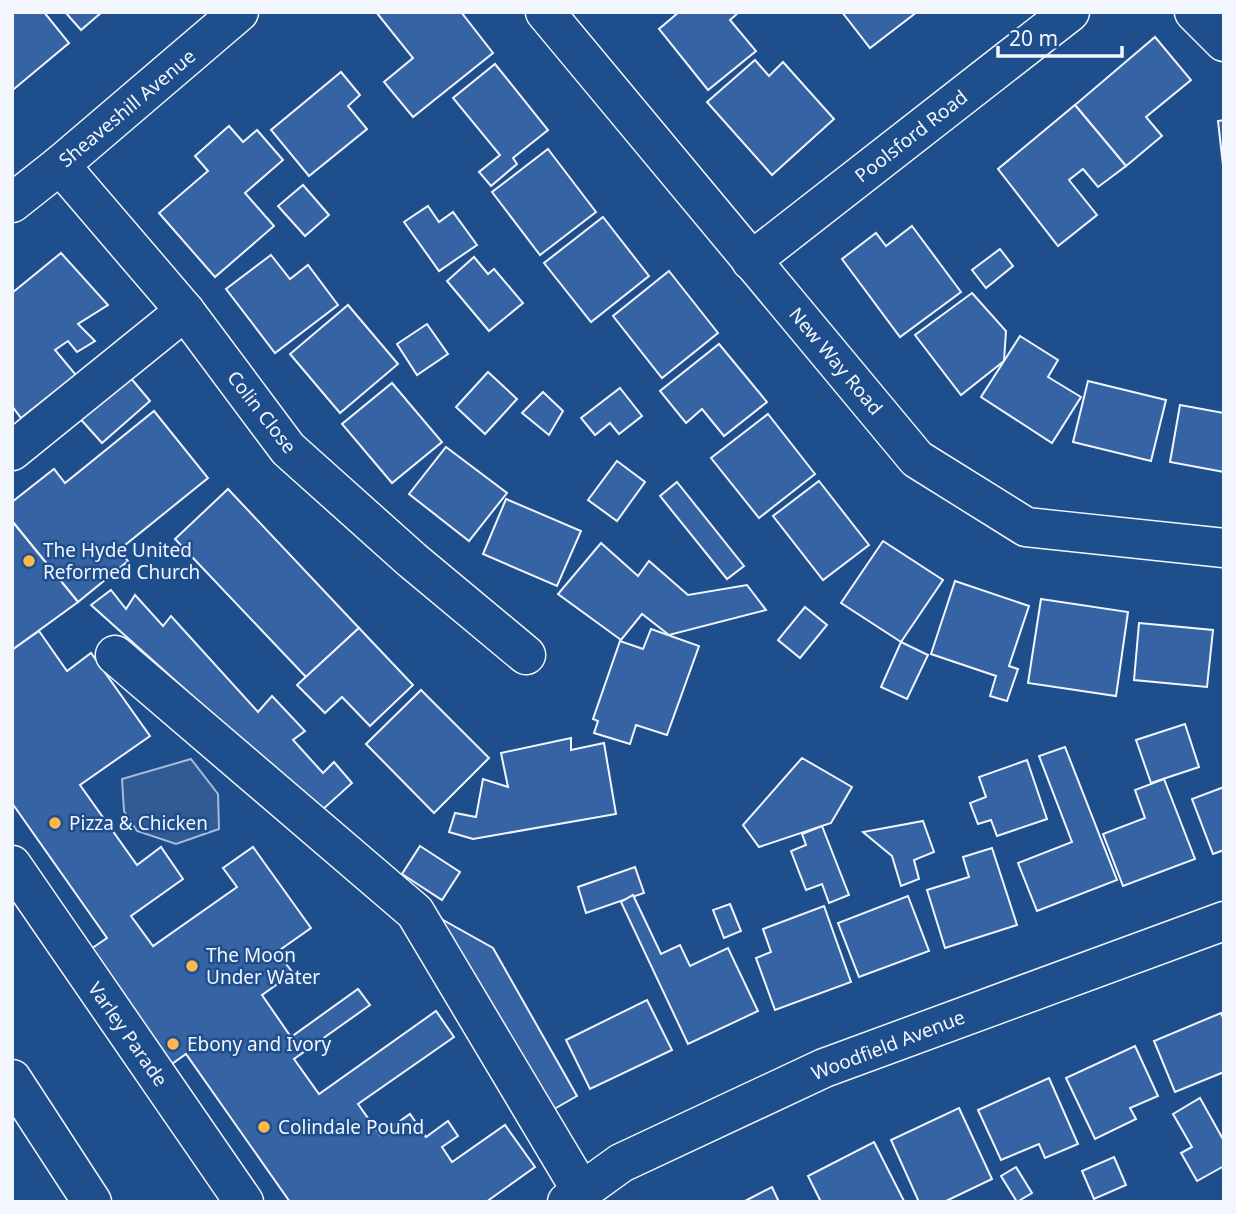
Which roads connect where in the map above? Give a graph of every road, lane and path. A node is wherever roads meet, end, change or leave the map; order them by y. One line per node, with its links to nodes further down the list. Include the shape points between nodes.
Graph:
1 (239, 12): 6 (street, Sheaveshill Avenue)
2 (545, 12): 8 (street, New Way Road)
3 (1070, 12): 8 (street, Poolsford Road)
4 (1194, 12): 5 (street)
5 (1224, 42)
6 (60, 165): 7 (street, Sheaveshill Avenue); 9 (street, Colin Close)
7 (12, 203)
8 (751, 261): 11 (street, New Way Road, via 917,459 1026,527)
9 (185, 311): 10 (street); 13 (street, Colin Close, via 288,449)
10 (12, 450)
11 (1224, 548)
12 (115, 655): 17 (street, via 415,912)
13 (526, 655)
14 (12, 865): 19 (street, Varley Parade)
15 (1224, 920): 17 (street, Woodfield Avenue, via 824,1068 621,1163)
16 (12, 1079): 18 (street)
17 (575, 1197)
18 (92, 1202)
19 (244, 1202)

